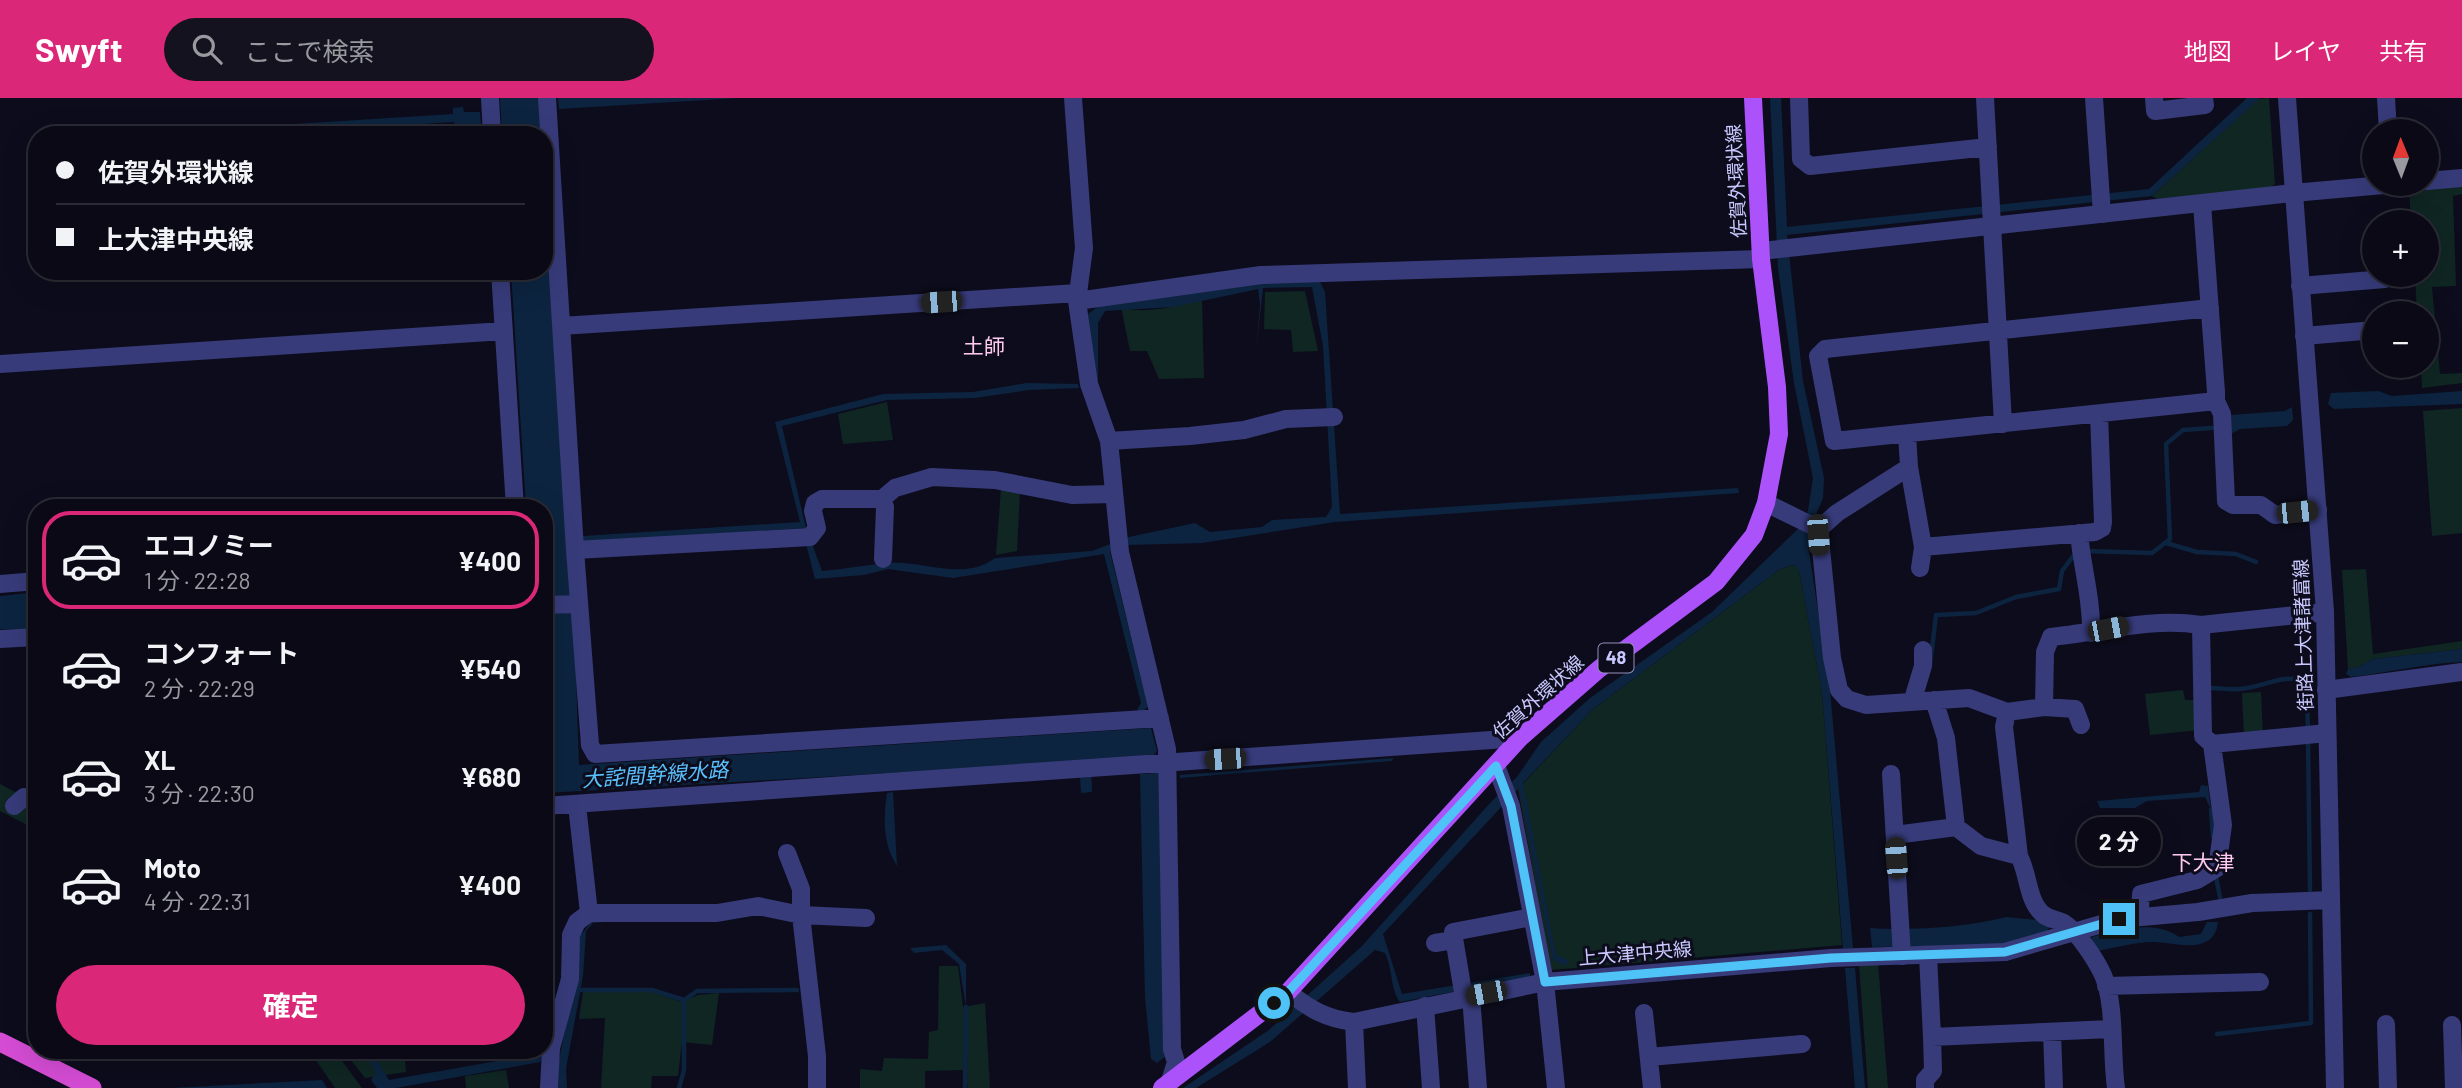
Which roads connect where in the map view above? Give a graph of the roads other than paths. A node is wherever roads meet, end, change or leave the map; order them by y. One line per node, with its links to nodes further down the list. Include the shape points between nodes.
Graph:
1 (489, 98): 13 (street)
2 (547, 98): 14 (street)
3 (1073, 98): 28 (street, via 1084,248)
4 (1753, 98): 24 (main road, 佐賀外環状線 / 48)
5 (1799, 98): 15 (street, via 1801,159 1810,166)
6 (1985, 98): 15 (street)
7 (2094, 98): 21 (street)
8 (2154, 98): 9 (street, via 2155,111 2205,105)
9 (2204, 98)
10 (2287, 98): 19 (street, 街路上大津諸富線)
11 (2386, 98): 12 (street)
12 (2387, 119)
13 (491, 126)
14 (549, 126)
15 (1988, 147): 23 (street)
16 (2462, 178): 17 (street)
17 (2440, 180)
18 (2362, 187): 19 (street)
19 (2293, 193): 22 (street); 27 (street, 街路上大津諸富線)
20 (553, 196): 30 (street)
21 (2101, 203): 22 (street); 23 (street)
22 (2202, 204): 29 (street)
23 (1992, 215): 24 (street); 32 (street)
24 (1765, 253): 28 (street, via 1261,275); 46 (main road, 佐賀外環状線 / 48, via 1779,434)
25 (501, 280): 31 (street)
26 (2362, 281): 27 (street)
27 (2300, 286): 34 (street, 街路上大津諸富線)
28 (1077, 297): 30 (street); 41 (street, via 1089,384)
29 (2210, 308): 32 (street); 36 (street)
30 (561, 326): 51 (street)
31 (504, 331): 35 (street); 44 (street)
32 (1998, 331): 39 (street); 40 (street, via 1825,349 1818,356 1834,441)
33 (2362, 331): 34 (street)
34 (2304, 336): 47 (street, 街路上大津諸富線)
35 (0, 364)
36 (2216, 401): 37 (street); 47 (street, via 2222,414 2226,501 2261,505 2275,514)
37 (2099, 414): 39 (street); 49 (street, via 2102,528)
38 (1330, 417): 41 (street, via 1286,419 1244,430 1190,436)
39 (2003, 424): 40 (street)
40 (1908, 434): 42 (street)
41 (1109, 441): 43 (street)
42 (1909, 467): 48 (street); 50 (street)
43 (1112, 494): 45 (street, via 1072,495 995,480 932,477 905,484); 70 (street, via 1119,546)
44 (514, 499)
45 (882, 499): 51 (street, via 822,499 815,503 817,528 810,537); 52 (street)
46 (1766, 503): 48 (street); 73 (main road, 佐賀外環状線 / 48, via 1754,535 1716,582 1599,669)
47 (2318, 510): 58 (street, 街路上大津諸富線)
48 (1819, 529): 66 (street, via 1839,690 1847,699 1866,705)
49 (2079, 533): 50 (street); 60 (street, via 2083,575 2092,601)
50 (1923, 547): 53 (street)
51 (576, 550): 56 (street)
52 (883, 559)
53 (1920, 569)
54 (28, 582): 55 (street)
55 (0, 584)
56 (579, 604): 57 (street); 70 (street, via 590,746 596,754)
57 (553, 605)
58 (2325, 612): 59 (street); 65 (street, 街路上大津諸富線)
59 (2201, 625): 60 (street, via 2124,626); 74 (street, via 2203,736)
60 (2091, 633): 68 (street, via 2051,637 2045,652)
61 (28, 637): 62 (street)
62 (0, 639)
63 (1923, 650): 66 (street)
64 (2462, 673): 65 (street)
65 (2326, 690): 72 (street, 街路上大津諸富線)
66 (1913, 699): 67 (street)
67 (1934, 700): 69 (street, via 1969,698); 82 (street, via 1946,738)
68 (2044, 708): 69 (street); 71 (street, via 2075,709)
69 (2007, 712): 85 (street, via 2004,727)
70 (1160, 718): 75 (street)
71 (2081, 725)
72 (2314, 735): 74 (street); 86 (street, 街路上大津諸富線)
73 (1520, 738): 75 (street); 76 (main road, 佐賀外環状線 / 48)
74 (2212, 744): 91 (street, via 2222,825 2217,868 2197,880 2141,894 2140,909)
75 (1169, 763): 79 (street); 117 (street, via 1171,1049 1176,1062)
76 (1496, 766): 89 (street, via 1511,806); 101 (main road, 佐賀外環状線 / 48)
77 (1891, 774): 83 (street)
78 (28, 799): 80 (street)
79 (577, 805): 81 (street); 87 (street)
80 (13, 806)
81 (553, 806)
82 (1956, 827): 83 (street); 85 (street, via 1981,846)
83 (1895, 835): 96 (street)
84 (787, 853): 88 (street, via 801,889)
85 (2019, 856): 92 (street, via 2027,870 2032,899 2044,915)
86 (2331, 900): 91 (street, via 2252,903); 129 (street, 街路上大津諸富線)
87 (589, 913): 88 (street, via 717,913 758,906); 110 (street, via 576,922 571,935 570,979)
88 (801, 915): 90 (street); 120 (street)
89 (1532, 917): 93 (street, via 1452,932); 97 (street)
90 (866, 918)
91 (2119, 919): 92 (street)
92 (2074, 932): 95 (street, via 2005,952); 99 (street)
93 (1454, 940): 94 (street); 100 (street)
94 (1435, 943)
95 (1928, 955): 96 (street); 109 (street)
96 (1902, 956): 97 (street, 上大津中央線, via 1840,957)
97 (1545, 982): 100 (street, 上大津中央線); 124 (street)
98 (2260, 982): 99 (street)
99 (2106, 986): 107 (street)
100 (1466, 992): 102 (street, 上大津中央線); 123 (street)
101 (1293, 996): 104 (street, 上大津中央線, via 1312,1011); 117 (main road, 佐賀外環状線 / 48)
102 (1426, 1006): 104 (street, 上大津中央線); 122 (street)
103 (1644, 1013): 114 (street)
104 (1354, 1022): 121 (street)
105 (2386, 1024): 130 (street)
106 (2452, 1025): 131 (street)
107 (2111, 1029): 108 (street); 128 (street)
108 (2052, 1032): 109 (street); 127 (street)
109 (1932, 1037): 126 (street, via 1933,1071)
110 (553, 1041)
111 (0, 1042): 113 (highway)
112 (1802, 1044): 114 (street)
113 (28, 1056)
114 (1649, 1057): 125 (street)
115 (34, 1059): 118 (highway)
116 (550, 1059): 119 (street)
117 (1166, 1087)
118 (92, 1088)
119 (549, 1088)
120 (817, 1088)
121 (1357, 1088)
122 (1431, 1088)
123 (1478, 1088)
124 (1556, 1088)
125 (1652, 1088)
126 (1925, 1088)
127 (2054, 1088)
128 (2116, 1088)
129 (2335, 1088)
130 (2388, 1088)
131 (2454, 1088)

